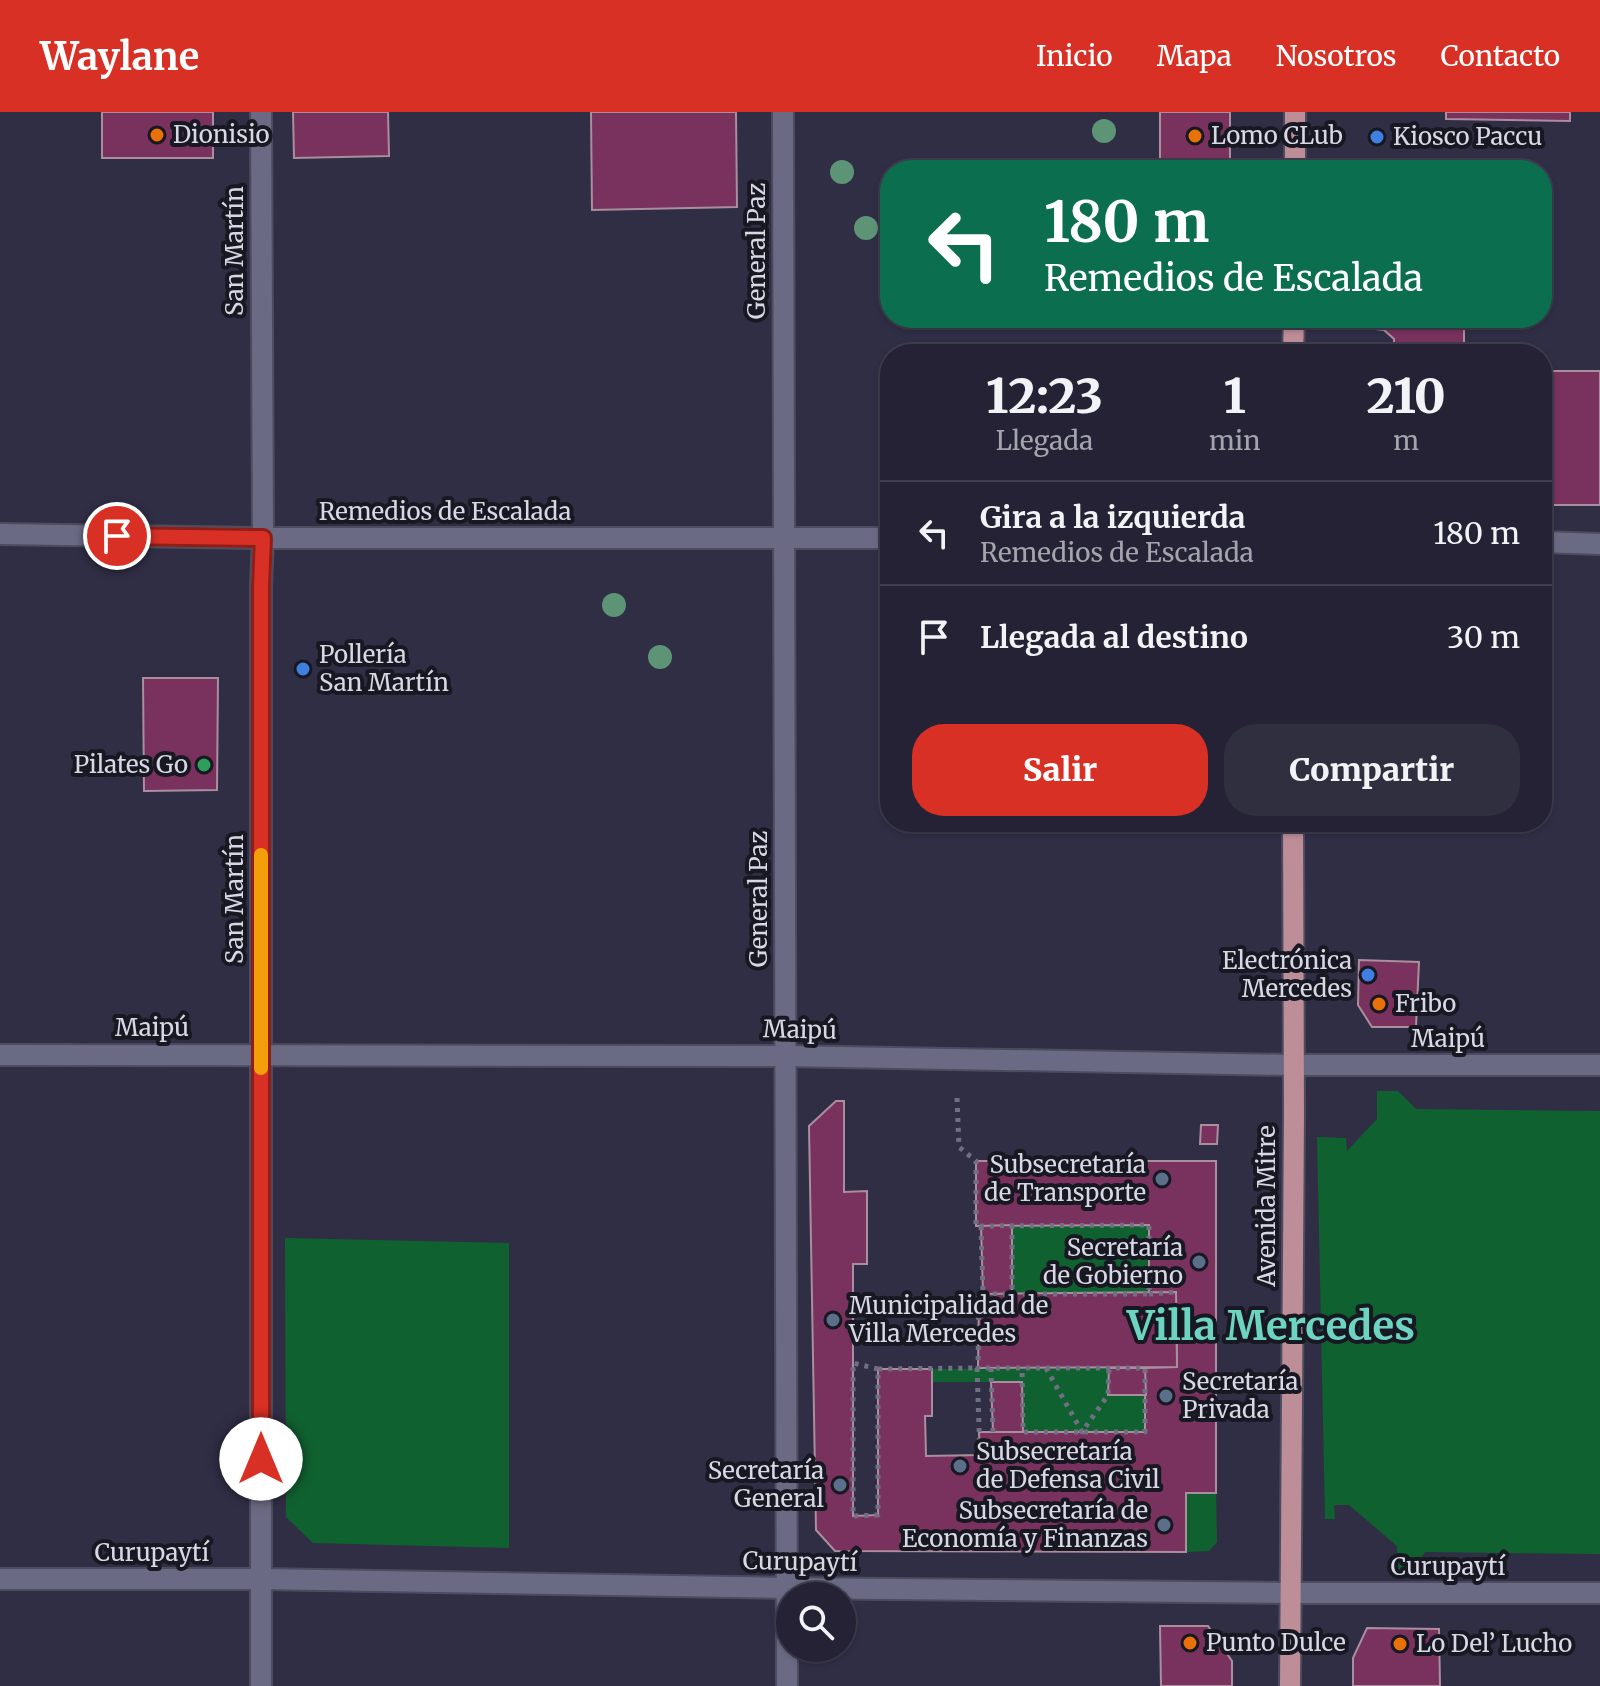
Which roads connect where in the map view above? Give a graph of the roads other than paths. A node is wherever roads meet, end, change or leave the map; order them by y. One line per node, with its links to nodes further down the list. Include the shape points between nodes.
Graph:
1 (261, 112): 6 (street, San Martín)
2 (783, 112): 7 (street, General Paz)
3 (1295, 112): 4 (main road)
4 (1295, 160)
5 (0, 534): 6 (street, Remedios de Escalada)
6 (263, 538): 7 (street, Remedios de Escalada); 12 (street, San Martín)
7 (784, 538): 8 (street, Remedios de Escalada); 14 (street, General Paz)
8 (880, 538)
9 (1552, 542): 10 (street)
10 (1600, 544)
11 (1293, 832): 15 (main road, Avenida Mitre)
12 (261, 1054): 13 (street, Maipú); 14 (street, Maipú); 18 (street, San Martín)
13 (0, 1055)
14 (785, 1056): 15 (street, Maipú); 19 (street, General Paz)
15 (1293, 1065): 16 (street, Maipú); 22 (main road, Avenida Mitre)
16 (1600, 1065)
17 (0, 1579): 18 (street, Curupaytí)
18 (261, 1579): 20 (street, Curupaytí); 25 (street, San Martín)
19 (787, 1582)
20 (776, 1588)
21 (856, 1589): 22 (street, Curupaytí)
22 (1290, 1593): 23 (street, Curupaytí); 27 (main road, Avenida Mitre)
23 (1600, 1593)
24 (787, 1662): 26 (street, General Paz)
25 (261, 1686)
26 (787, 1686)
27 (1290, 1686)

